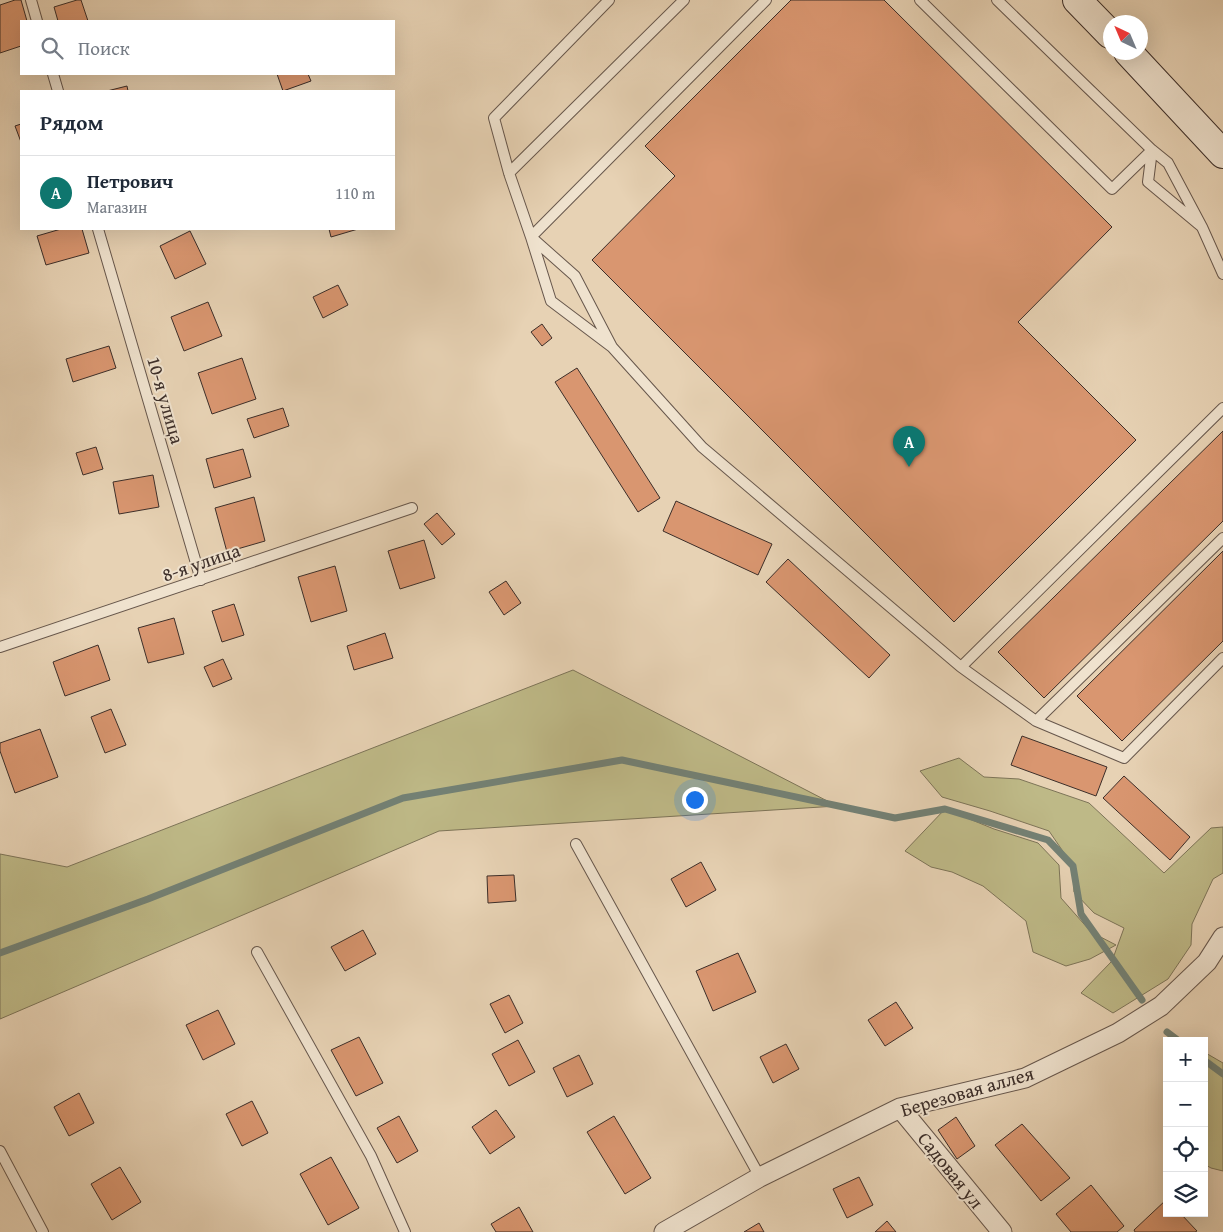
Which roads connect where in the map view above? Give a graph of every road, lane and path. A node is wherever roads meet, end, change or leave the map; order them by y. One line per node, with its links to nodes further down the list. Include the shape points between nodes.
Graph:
1 (31, 0): 8 (lane)
2 (609, 0): 15 (lane, via 494,118)
3 (684, 0): 15 (lane)
4 (766, 0): 18 (lane)
5 (920, 0): 13 (lane, via 1112,189)
6 (997, 0): 13 (lane)
7 (1077, 0): 9 (street)
8 (37, 20)
9 (1103, 27)
10 (1135, 60): 14 (street)
11 (53, 75): 12 (lane)
12 (58, 90)
13 (1152, 150): 16 (lane, via 1168,163); 16 (lane, via 1148,182)
14 (1223, 154)
15 (509, 173): 18 (lane)
16 (1202, 227): 19 (lane)
17 (98, 230): 24 (lane, 10-я улица)
18 (531, 237): 20 (lane, via 575,276); 20 (lane, via 551,301)
19 (1223, 274)
20 (612, 347): 27 (lane, via 702,447)
21 (1223, 408): 27 (lane)
22 (412, 508): 24 (lane, 8-я улица)
23 (1223, 538): 28 (lane)
24 (201, 580): 25 (lane, 8-я улица)
25 (0, 647)
26 (1223, 658): 28 (lane, via 1124,758)
27 (961, 667): 28 (lane)
28 (1036, 721)
29 (576, 844): 34 (lane)
30 (1223, 937): 32 (street, Березовая аллея, via 1207,962 1161,1006 1118,1033 1025,1078)
31 (257, 952): 36 (lane, via 370,1156)
32 (900, 1108): 34 (street, Березовая аллея); 38 (street, Садовая ул)
33 (0, 1151): 35 (lane)
34 (760, 1178): 37 (street, Березовая аллея)
35 (43, 1232)
36 (405, 1232)
37 (664, 1232)
38 (1002, 1232)

